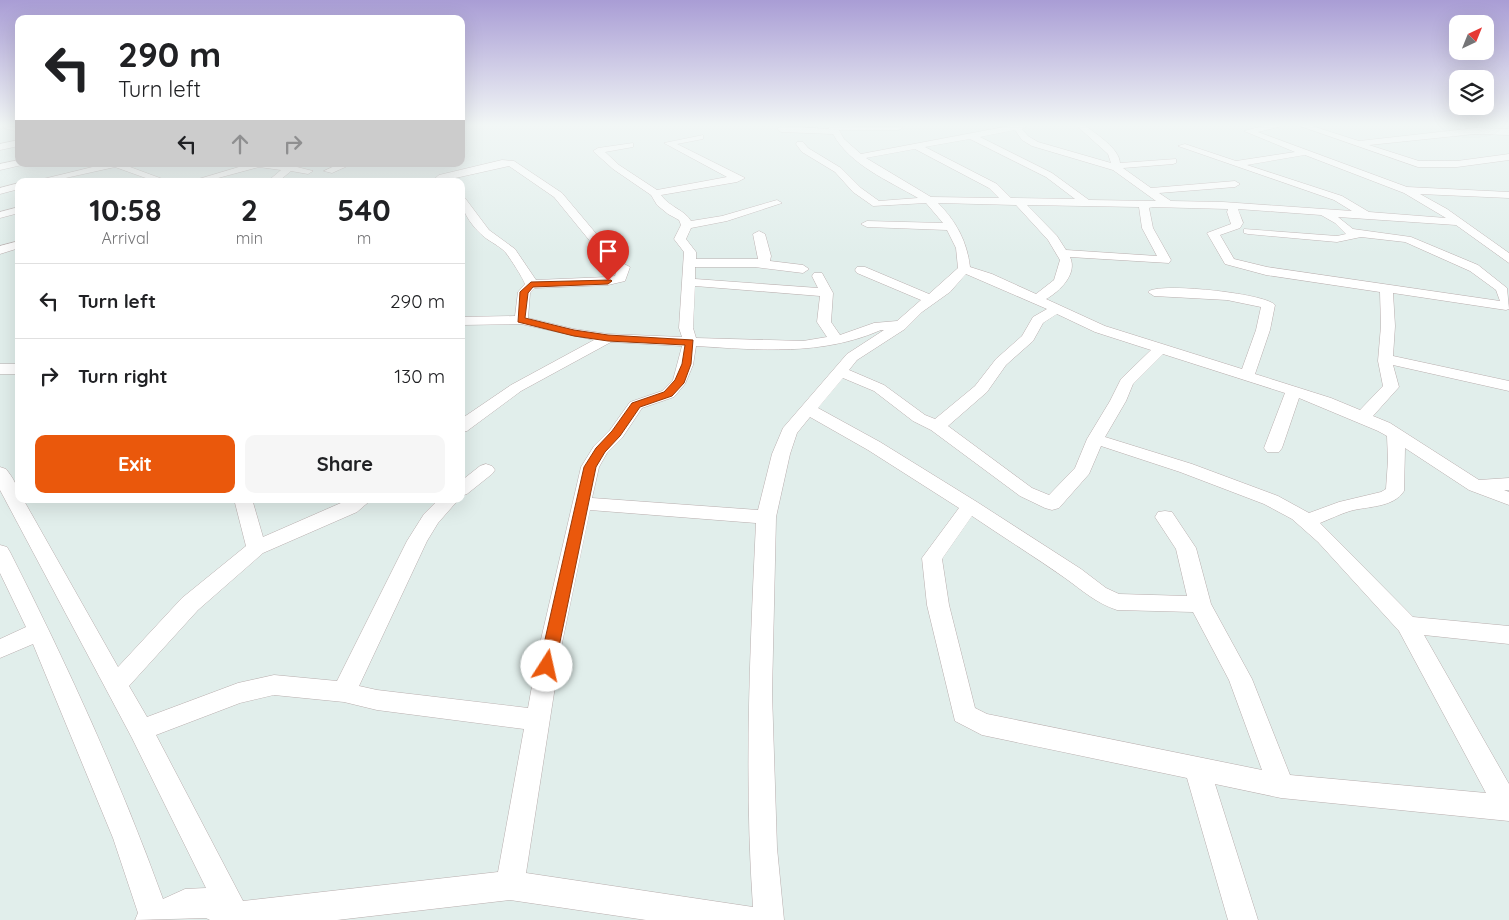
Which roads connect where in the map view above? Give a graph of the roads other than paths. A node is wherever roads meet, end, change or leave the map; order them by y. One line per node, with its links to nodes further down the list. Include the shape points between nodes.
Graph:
1 (94, 169): 20 (street)
2 (130, 169): 21 (street)
3 (241, 169): 22 (street)
4 (287, 169): 23 (street)
5 (299, 169): 19 (street)
6 (334, 169): 18 (street)
7 (477, 169): 24 (street)
8 (520, 169): 64 (street, via 558,195 616,265 624,267 621,278 608,281)
9 (619, 169): 30 (street)
10 (723, 169): 30 (street, via 742,178)
11 (836, 169): 32 (street, via 874,203)
12 (875, 169): 32 (street)
13 (960, 169): 33 (street, via 993,186)
14 (1037, 169): 34 (street)
15 (1119, 169): 29 (street)
16 (1250, 169): 43 (street, via 1338,198)
17 (1350, 169): 27 (street)
18 (329, 171)
19 (308, 172)
20 (53, 178)
21 (155, 178)
22 (208, 178)
23 (277, 178)
24 (439, 178)
25 (1235, 184): 29 (street)
26 (15, 187): 28 (street)
27 (1408, 190): 31 (street); 44 (street)
28 (0, 191)
29 (1150, 191): 36 (street)
30 (655, 193): 46 (street, via 661,203 684,218)
31 (1509, 195)
32 (929, 200): 33 (street); 47 (street)
33 (1014, 202): 34 (street); 53 (street, via 1053,238)
34 (1087, 202): 37 (street)
35 (777, 203): 46 (street, via 724,219)
36 (1168, 204): 37 (street); 39 (street)
37 (1148, 205): 53 (street, via 1144,207 1143,218 1165,260)
38 (465, 206): 64 (street, via 485,232 511,251)
39 (1234, 206): 41 (street); 66 (street, via 1232,212 1236,226 1213,234 1229,262)
40 (15, 211): 42 (street)
41 (1321, 213): 43 (street); 49 (street, via 1339,221)
42 (0, 215)
43 (1367, 216): 44 (street)
44 (1456, 222): 54 (street)
45 (867, 224): 47 (street)
46 (686, 225): 55 (street, via 680,239 690,252)
47 (952, 227): 58 (street, via 962,248)
48 (1248, 231): 49 (street, via 1337,239 1356,236)
49 (1350, 232): 61 (street, via 1394,236 1416,242 1474,268)
50 (759, 234): 56 (street, via 765,256)
51 (15, 245): 52 (street)
52 (0, 250)
53 (1061, 253): 70 (street, via 1066,260 1063,280 1052,291)
54 (1509, 259)
55 (691, 263): 56 (street); 63 (street)
56 (761, 263): 57 (street); 65 (street)
57 (803, 269)
58 (964, 269): 69 (street); 70 (street)
59 (861, 270): 69 (street)
60 (818, 276): 68 (street)
61 (1488, 278): 62 (street); 66 (street, via 1502,288 1507,298 1506,306)
62 (1509, 281)
63 (689, 282): 65 (street); 77 (street, via 686,328)
64 (531, 284): 72 (street, via 524,292)
65 (757, 288): 68 (street)
66 (1386, 290): 79 (street, via 1388,326)
67 (1154, 292): 83 (street, via 1225,296 1268,305)
68 (827, 293): 76 (street, via 824,322)
69 (931, 300): 74 (street, via 917,308)
70 (1035, 300): 71 (street)
71 (1055, 310): 78 (street); 89 (street, via 1038,320 1028,338 1001,362 981,389)
72 (521, 320): 73 (street); 75 (street)
73 (465, 321)
74 (901, 325): 76 (street, via 879,326 852,338); 82 (street, via 852,357)
75 (608, 338): 77 (street); 88 (street, via 516,388)
76 (836, 340): 77 (street, via 802,345)
77 (690, 342): 104 (street, via 680,381 668,394 636,405 600,450 590,467)
78 (1160, 348): 83 (street); 91 (street, via 1126,382)
79 (1385, 359): 84 (street); 87 (street, via 1391,387)
80 (15, 368): 81 (street)
81 (0, 369)
82 (842, 372): 86 (street); 89 (street, via 879,388 919,418)
83 (1247, 376): 85 (street)
84 (1509, 386)
85 (1294, 391): 87 (street); 92 (street)
86 (808, 410): 105 (street, via 858,436); 106 (street, via 789,432)
87 (1364, 416): 90 (street)
88 (465, 424)
89 (937, 426): 91 (street, via 1026,492 1052,504 1083,470)
90 (1395, 434): 96 (street); 108 (street, via 1395,491 1387,497 1346,506)
91 (1095, 439): 108 (street, via 1272,500)
92 (1273, 448)
93 (486, 470): 97 (street)
94 (0, 473): 99 (street)
95 (1509, 484): 96 (street)
96 (1475, 486): 98 (street)
97 (465, 487)
98 (1509, 499)
99 (15, 500)
100 (16, 503): 116 (street)
101 (244, 503): 109 (street)
102 (353, 503): 109 (street)
103 (444, 503): 117 (street, via 426,524)
104 (581, 503): 106 (street); 118 (street)
105 (970, 506): 111 (street, via 1074,574 1098,594 1117,602); 120 (street, via 932,558 938,605 964,714 982,724)
106 (766, 517): 127 (street, via 760,693 763,848)
107 (1165, 517): 111 (street, via 1186,548)
108 (1306, 521): 112 (street)
109 (256, 548): 116 (street, via 190,604)
110 (0, 552): 113 (street)
111 (1200, 604): 121 (street, via 1240,679)
112 (1407, 625): 114 (street); 122 (street)
113 (39, 631): 115 (street); 125 (street, via 127,838)
114 (1509, 635)
115 (0, 649)
116 (116, 685): 119 (street)
117 (344, 692): 118 (street, via 377,700); 119 (street, via 274,685 238,693)
118 (538, 720): 123 (street)
119 (141, 730): 124 (street)
120 (1198, 770): 121 (street); 128 (street)
121 (1280, 786): 122 (street)
122 (1509, 808)
123 (510, 885): 124 (street); 126 (street)
124 (237, 918): 125 (street, via 208,903 185,904)
125 (153, 920)
126 (747, 920)
127 (769, 920)
128 (1243, 920)

